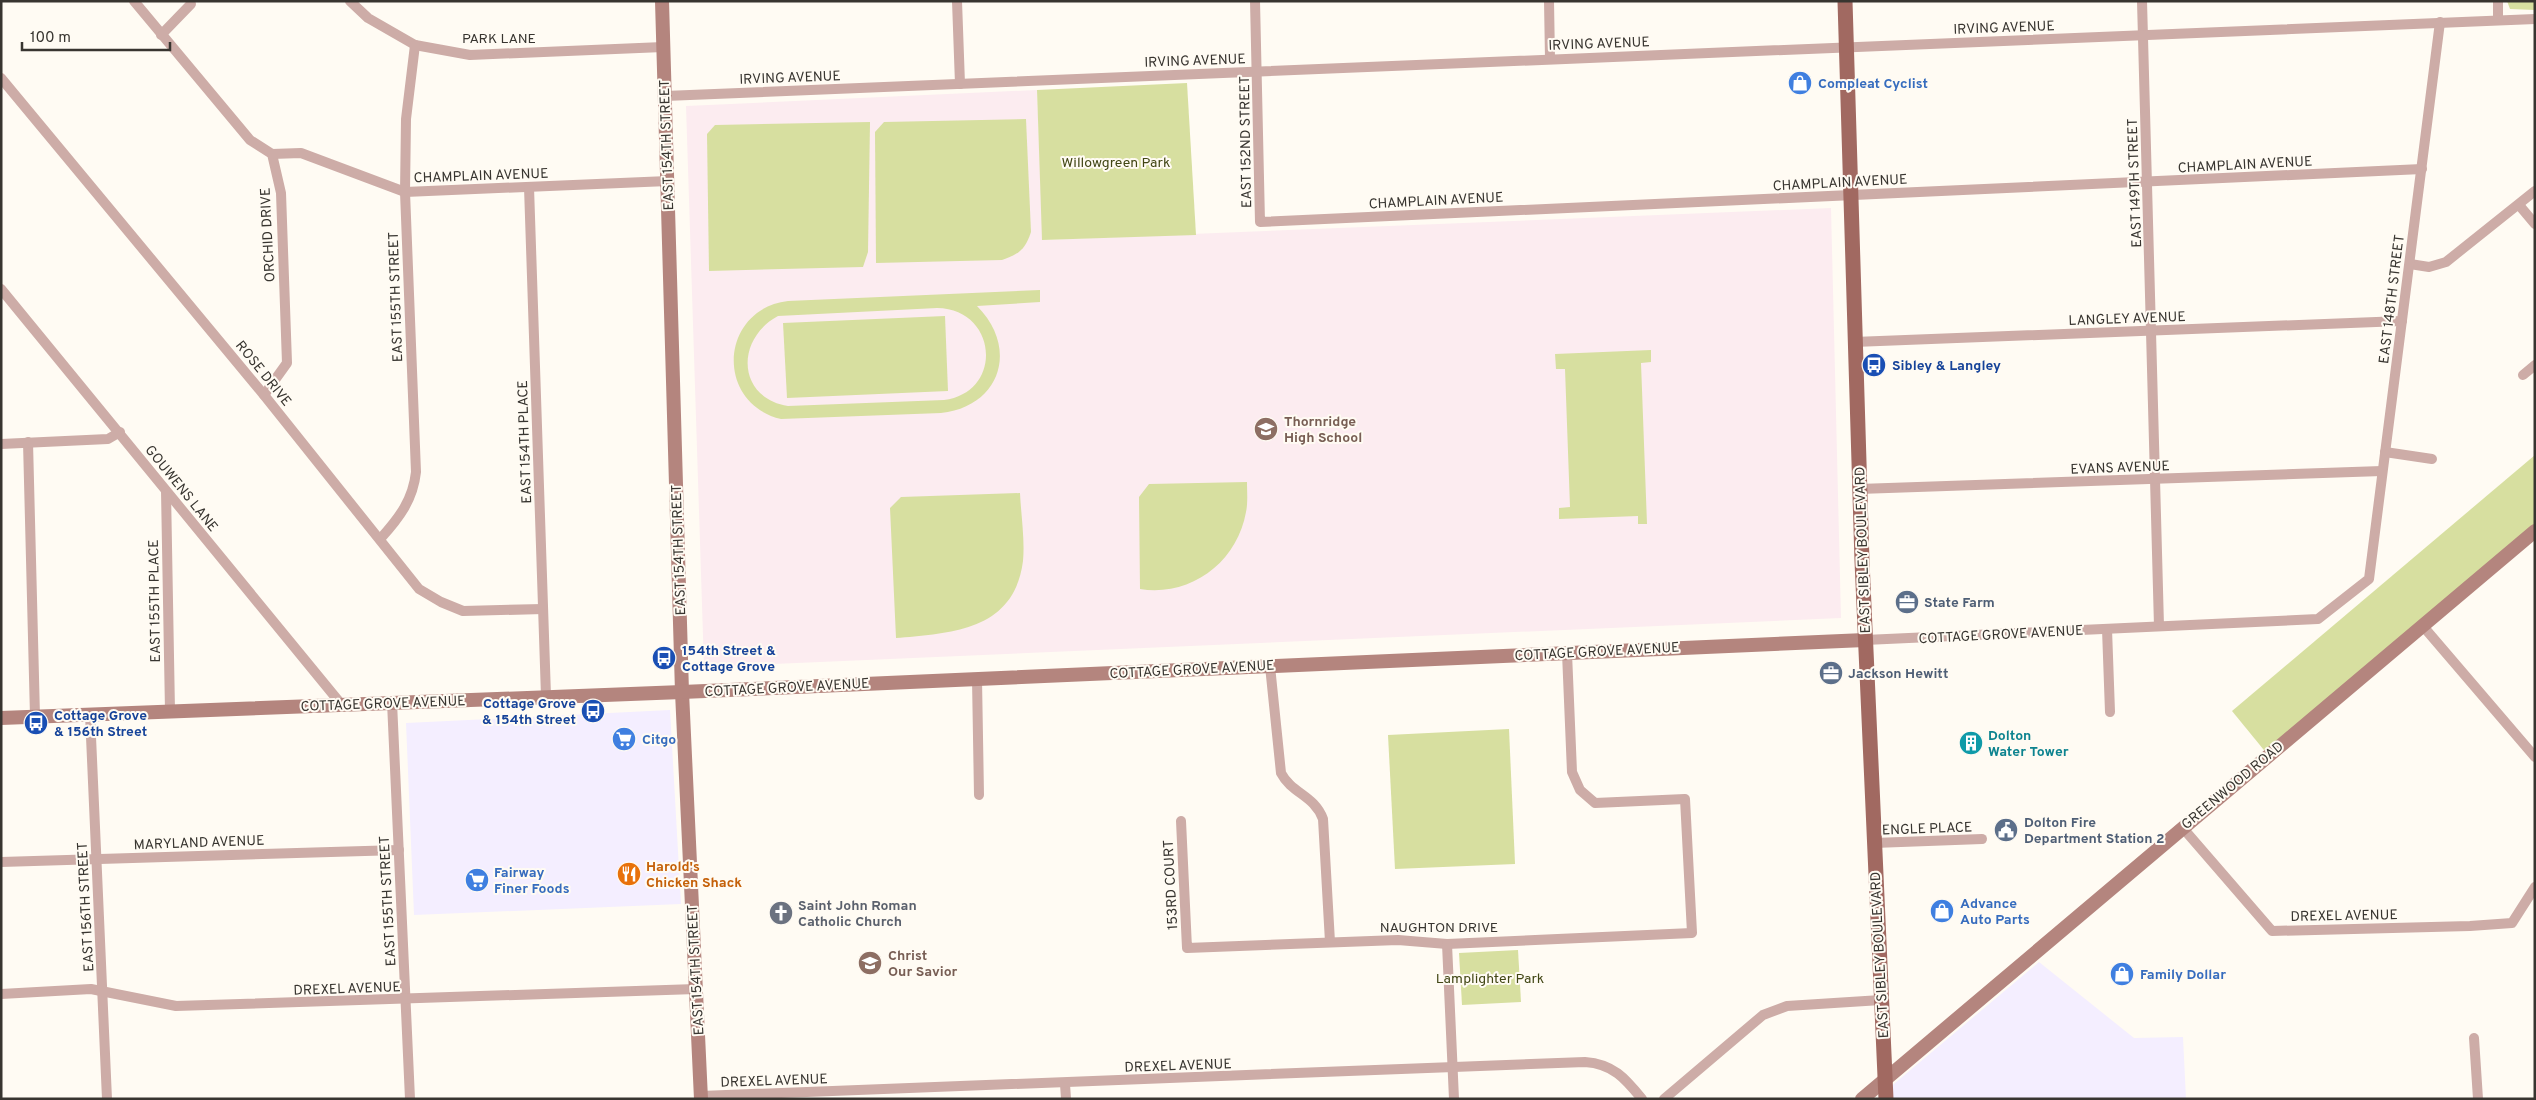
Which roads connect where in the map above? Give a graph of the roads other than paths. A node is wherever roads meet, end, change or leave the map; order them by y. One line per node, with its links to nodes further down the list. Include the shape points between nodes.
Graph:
1 (134, 1): 14 (street)
2 (350, 1): 16 (street, PARK LANE, via 368,18)
3 (662, 1): 17 (street, EAST 154TH STREET)
4 (957, 1): 22 (street)
5 (1255, 1): 20 (street, EAST 152ND STREET)
6 (1549, 1): 19 (street)
7 (1845, 1): 18 (main road, EAST SIBLEY BOULEVARD)
8 (2142, 1): 15 (street, EAST 149TH STREET)
9 (2498, 1): 12 (street)
10 (191, 4): 14 (street)
11 (2535, 19): 12 (street, IRVING AVENUE)
12 (2498, 20): 13 (street, IRVING AVENUE)
13 (2440, 22): 15 (street, IRVING AVENUE); 25 (street, EAST 148TH STREET)
14 (161, 35): 24 (street, via 250,140)
15 (2143, 35): 18 (street, IRVING AVENUE); 27 (street, EAST 149TH STREET)
16 (415, 44): 17 (street, PARK LANE, via 470,55); 30 (street, EAST 155TH STREET, via 406,119)
17 (663, 47): 23 (street, EAST 154TH STREET)
18 (1846, 47): 19 (street, IRVING AVENUE); 31 (main road, EAST SIBLEY BOULEVARD)
19 (1550, 59): 20 (street, IRVING AVENUE)
20 (1257, 72): 22 (street, IRVING AVENUE); 33 (street, EAST 152ND STREET)
21 (1, 78): 42 (street, ROSE DRIVE)
22 (960, 84): 23 (street, IRVING AVENUE)
23 (665, 96): 26 (street, EAST 154TH STREET)
24 (272, 154): 30 (street, CHAMPLAIN AVENUE, via 301,153); 42 (street, ORCHID DRIVE, via 281,193 287,363)
25 (2422, 169): 27 (street, CHAMPLAIN AVENUE); 35 (street, EAST 148TH STREET)
26 (668, 181): 28 (street, CHAMPLAIN AVENUE); 63 (street, EAST 154TH STREET)
27 (2148, 182): 31 (street, CHAMPLAIN AVENUE); 38 (street, EAST 149TH STREET)
28 (529, 187): 30 (street, CHAMPLAIN AVENUE); 55 (street, EAST 154TH PLACE)
29 (2535, 191): 32 (street)
30 (405, 192): 53 (street, EAST 155TH STREET, via 416,472 410,500)
31 (1849, 195): 33 (street, CHAMPLAIN AVENUE); 39 (main road, EAST SIBLEY BOULEVARD)
32 (2519, 205): 34 (street); 35 (street, via 2446,262 2429,267)
33 (1260, 222)
34 (2535, 224)
35 (2410, 264): 37 (street, EAST 148TH STREET)
36 (1, 289): 43 (street, GOUWENS LANE)
37 (2402, 321): 38 (street, LANGLEY AVENUE); 46 (street, EAST 148TH STREET)
38 (2152, 331): 39 (street, LANGLEY AVENUE); 49 (street, EAST 149TH STREET)
39 (1854, 342): 50 (main road, EAST SIBLEY BOULEVARD)
40 (2535, 364): 41 (street)
41 (2523, 375)
42 (264, 394): 53 (street, ROSE DRIVE)
43 (120, 432): 44 (street, via 108,439); 51 (street, GOUWENS LANE)
44 (28, 442): 45 (street); 70 (street)
45 (1, 444)
46 (2385, 452): 47 (street); 48 (street, EAST 148TH STREET)
47 (2432, 459)
48 (2382, 472): 49 (street, EVANS AVENUE); 54 (street, EAST 148TH STREET)
49 (2156, 479): 50 (street, EVANS AVENUE); 57 (street)
50 (1859, 489): 59 (main road, EAST SIBLEY BOULEVARD)
51 (166, 491): 66 (street, GOUWENS LANE); 67 (street, EAST 155TH PLACE)
52 (2535, 531): 56 (street, GREENWOOD ROAD)
53 (381, 538): 55 (street, ROSE DRIVE, via 419,590 440,602 463,611)
54 (2369, 579): 57 (street, COTTAGE GROVE AVENUE, via 2318,619)
55 (543, 609): 64 (street, EAST 154TH PLACE)
56 (2422, 625): 72 (street); 75 (street, GREENWOOD ROAD)
57 (2159, 626): 58 (street, COTTAGE GROVE AVENUE)
58 (2107, 629): 59 (street, COTTAGE GROVE AVENUE); 68 (street)
59 (1865, 640): 60 (street, COTTAGE GROVE AVENUE); 77 (main road, EAST SIBLEY BOULEVARD)
60 (1567, 653): 61 (street, COTTAGE GROVE AVENUE); 83 (street, NAUGHTON DRIVE, via 1572,772 1580,790 1595,803 1685,800 1692,933)
61 (1270, 666): 62 (street, COTTAGE GROVE AVENUE); 82 (street, via 1281,773 1286,782 1312,800 1324,819)
62 (976, 679): 63 (street, COTTAGE GROVE AVENUE); 73 (street)
63 (682, 692): 64 (street, COTTAGE GROVE AVENUE); 85 (street, EAST 154TH STREET)
64 (546, 696): 65 (street, COTTAGE GROVE AVENUE)
65 (392, 702): 66 (street, COTTAGE GROVE AVENUE); 78 (street, EAST 155TH STREET)
66 (341, 704): 67 (street, COTTAGE GROVE AVENUE)
67 (170, 711): 69 (street, COTTAGE GROVE AVENUE)
68 (2110, 712)
69 (90, 714): 70 (street, COTTAGE GROVE AVENUE); 79 (street, EAST 156TH STREET)
70 (35, 716): 71 (street, COTTAGE GROVE AVENUE)
71 (1, 718)
72 (2535, 757)
73 (979, 795)
74 (1181, 821): 84 (street, 153RD COURT)
75 (2182, 827): 81 (street, DREXEL AVENUE, via 2272,931 2512,923); 92 (street, GREENWOOD ROAD)
76 (1982, 839): 77 (street, ENGLE PLACE)
77 (1874, 843): 89 (main road, EAST SIBLEY BOULEVARD)
78 (398, 850): 79 (street, MARYLAND AVENUE); 88 (street, EAST 155TH STREET)
79 (96, 859): 80 (street, MARYLAND AVENUE); 86 (street, EAST 156TH STREET)
80 (1, 862)
81 (2535, 887)
82 (1330, 942): 83 (street, NAUGHTON DRIVE, via 1398,940); 84 (street, NAUGHTON DRIVE)
83 (1447, 944): 91 (street)
84 (1187, 948)
85 (696, 989): 88 (street, DREXEL AVENUE); 94 (street, EAST 154TH STREET)
86 (102, 992): 87 (street, DREXEL AVENUE, via 91,989); 88 (street, DREXEL AVENUE, via 176,1006); 95 (street, EAST 156TH STREET)
87 (1, 994)
88 (405, 1000): 96 (street, EAST 155TH STREET)
89 (1881, 1000): 92 (main road, EAST SIBLEY BOULEVARD); 100 (street, via 1787,1006 1763,1015)
90 (2474, 1038): 103 (street)
91 (1453, 1068): 93 (street, DREXEL AVENUE); 98 (street); 99 (street, DREXEL AVENUE, via 1598,1063 1622,1075)
92 (1885, 1079): 101 (street, GREENWOOD ROAD); 102 (main road, EAST SIBLEY BOULEVARD)
93 (1065, 1084): 94 (street, DREXEL AVENUE); 97 (street)
94 (701, 1098)
95 (107, 1099)
96 (410, 1099)
97 (1066, 1099)
98 (1454, 1099)
99 (1642, 1099)
100 (1664, 1099)
101 (1862, 1099)
102 (1886, 1099)
103 (2478, 1099)

